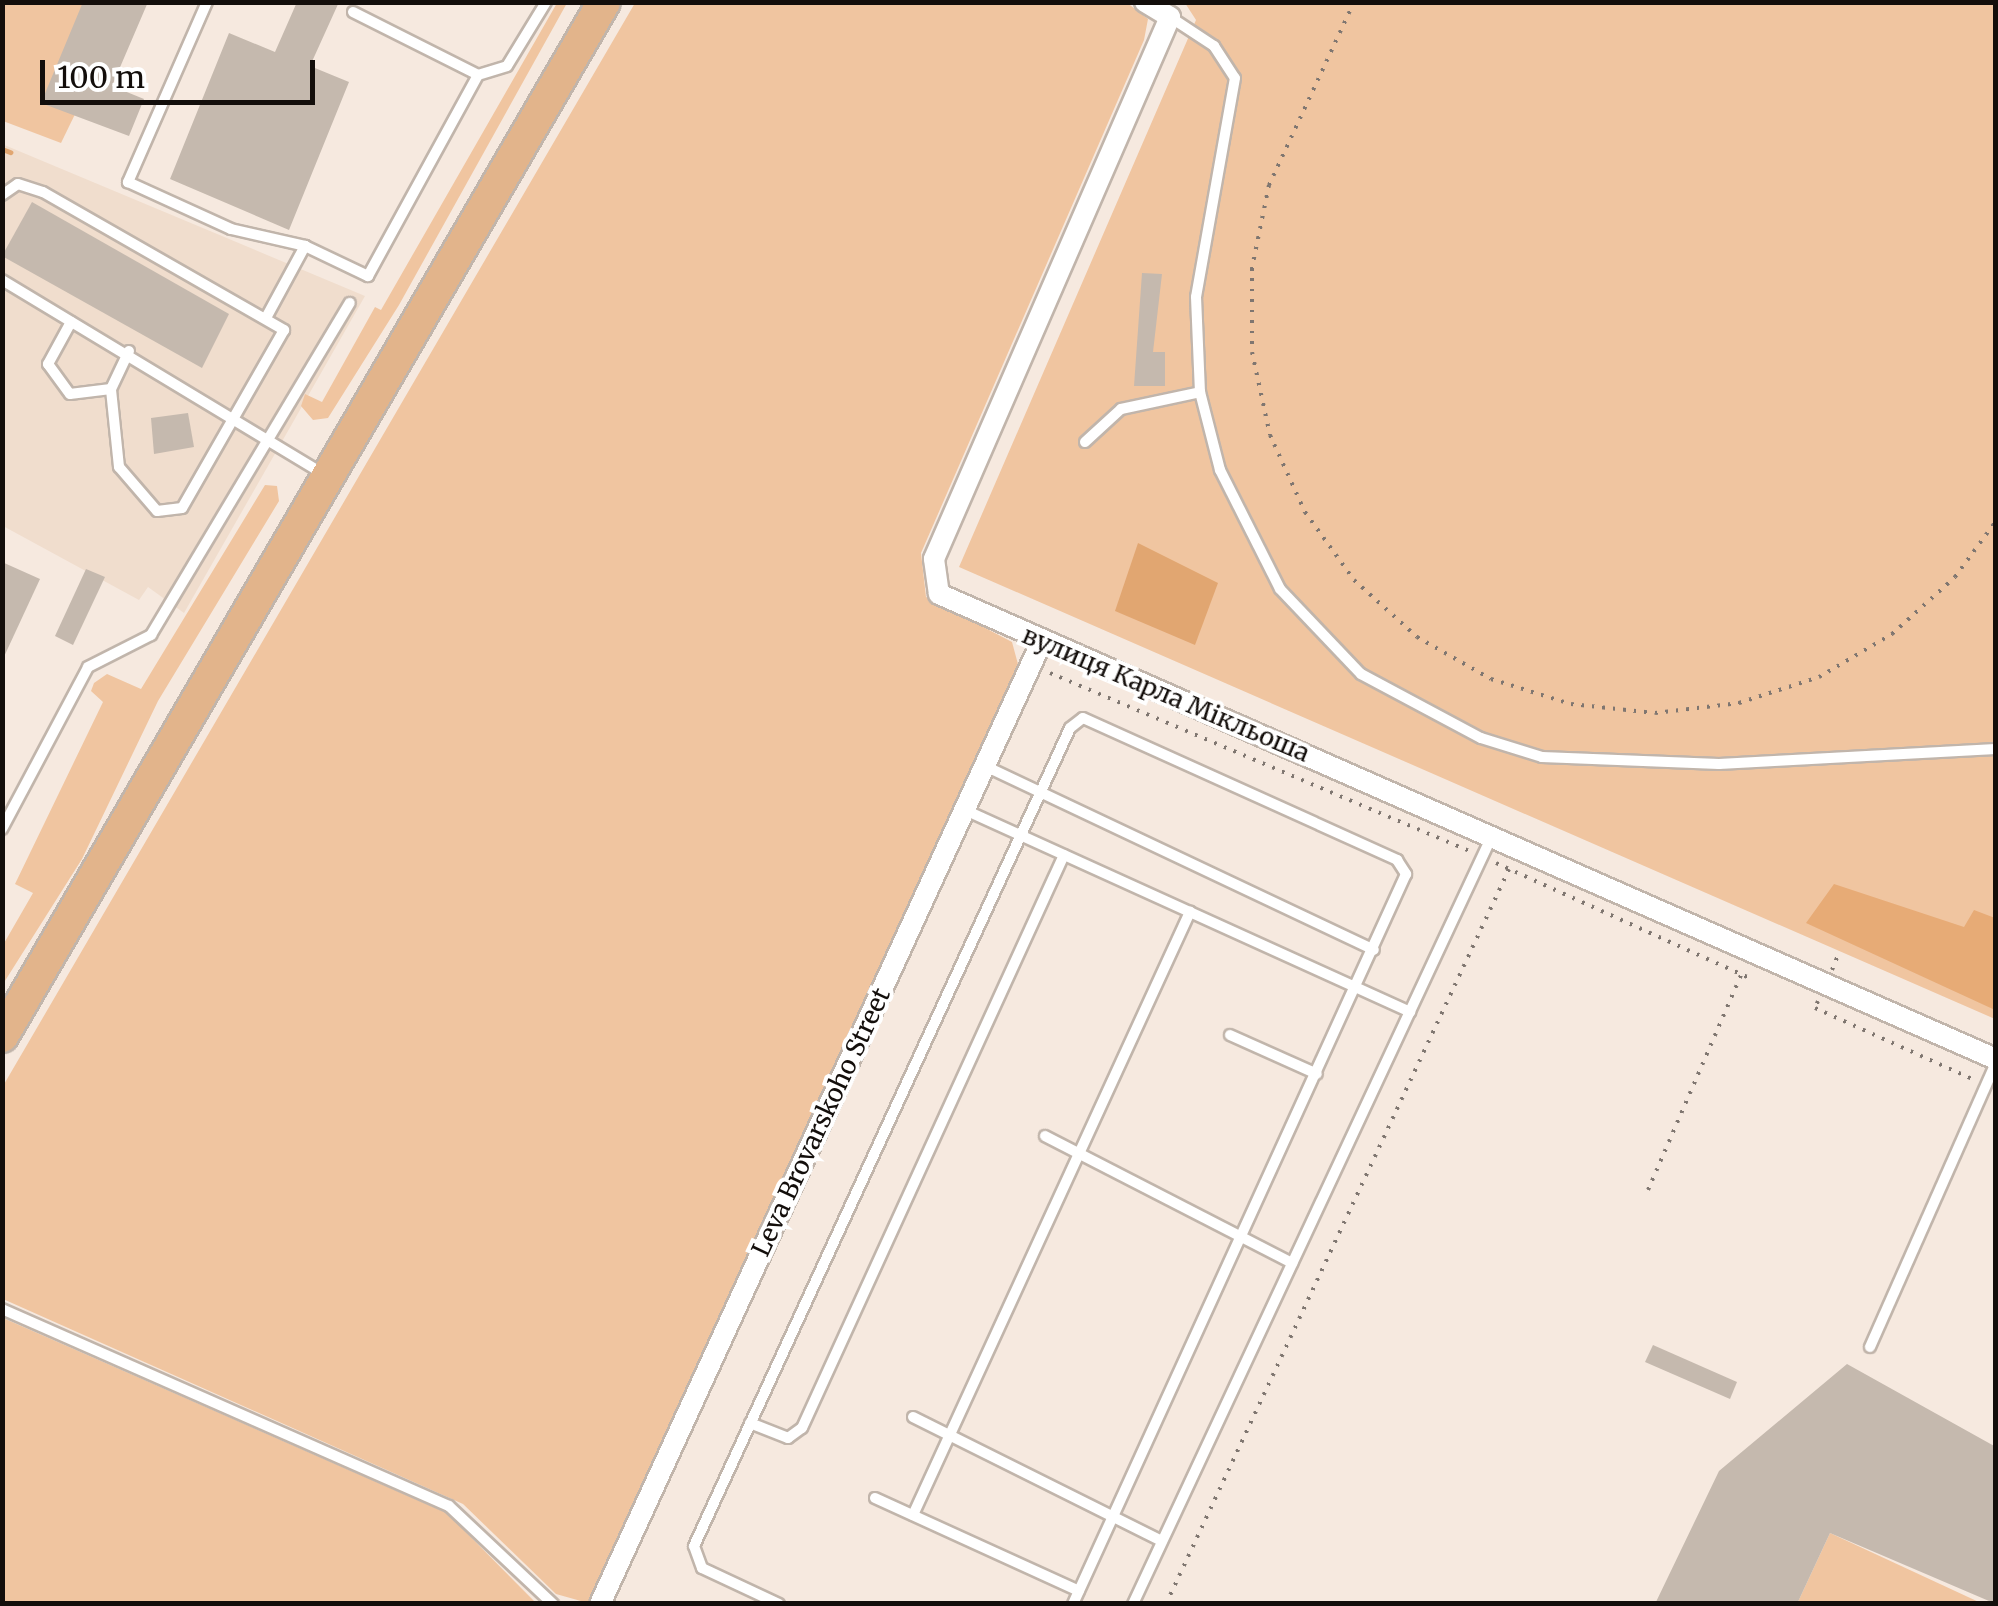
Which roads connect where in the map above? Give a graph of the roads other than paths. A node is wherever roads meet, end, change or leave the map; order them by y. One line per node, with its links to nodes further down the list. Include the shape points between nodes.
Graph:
1 (206, 2): 9 (lane, via 128,182 231,229)
2 (546, 2): 7 (lane, via 507,66)
3 (604, 2): 20 (highway)
4 (1145, 2): 6 (street)
5 (353, 12): 7 (lane)
6 (1170, 17): 16 (lane, via 1214,46 1235,78 1196,298); 21 (street, вулиця Карла Мікльоша, via 934,559 934,584 948,602)
7 (478, 75): 9 (lane, via 368,276)
8 (2, 195): 12 (lane, via 18,184 43,192)
9 (305, 246): 12 (lane)
10 (2, 280): 13 (lane)
11 (350, 303): 18 (lane)
12 (267, 316): 17 (lane, via 281,324 282,338)
13 (71, 322): 14 (lane); 15 (lane, via 51,353 54,378 70,394)
14 (129, 351): 15 (lane); 17 (lane)
15 (111, 389): 17 (lane, via 119,466 157,512 182,508)
16 (1200, 392): 19 (lane, via 1121,408); 22 (lane, via 1220,470 1280,588 1361,674 1481,738 1542,757 1609,764)
17 (236, 419): 18 (lane)
18 (268, 440): 20 (lane); 26 (lane, via 150,635 88,667)
19 (1085, 442)
20 (326, 476): 35 (highway)
21 (1042, 642): 23 (street, Leva Brovarskoho Street); 27 (street, вулиця Карла Мікльоша)
22 (1996, 749)
23 (985, 766): 24 (lane); 25 (street, Leva Brovarskoho Street)
24 (1040, 792): 28 (lane); 31 (lane); 31 (lane, via 1070,728 1092,720 1397,860 1405,882)
25 (965, 810): 28 (lane); 53 (street, Leva Brovarskoho Street)
26 (2, 830)
27 (1494, 832): 33 (lane); 36 (street, вулиця Карла Мікльоша)
28 (1020, 835): 29 (lane); 45 (lane)
29 (1064, 855): 30 (lane); 45 (lane, via 802,1428 788,1438)
30 (1190, 912): 32 (lane); 39 (lane)
31 (1374, 950): 32 (lane)
32 (1356, 988): 33 (lane); 37 (lane)
33 (1410, 1012): 41 (lane)
34 (1230, 1035): 37 (lane)
35 (2, 1036)
36 (1996, 1060): 43 (lane)
37 (1317, 1074): 40 (lane)
38 (1045, 1136): 39 (lane)
39 (1079, 1154): 40 (lane); 46 (lane)
40 (1242, 1237): 41 (lane); 49 (lane)
41 (1292, 1263): 50 (lane)
42 (2, 1310): 52 (lane, via 450,1506)
43 (1870, 1347)
44 (913, 1417): 46 (lane)
45 (750, 1423): 54 (lane, via 692,1554 702,1568)
46 (950, 1435): 48 (lane); 49 (lane)
47 (875, 1498): 48 (lane)
48 (913, 1516): 51 (lane)
49 (1113, 1517): 50 (lane); 51 (lane)
50 (1162, 1542): 56 (lane)
51 (1079, 1592): 55 (lane)
52 (553, 1604)
53 (600, 1604)
54 (779, 1604)
55 (1073, 1604)
56 (1133, 1604)

